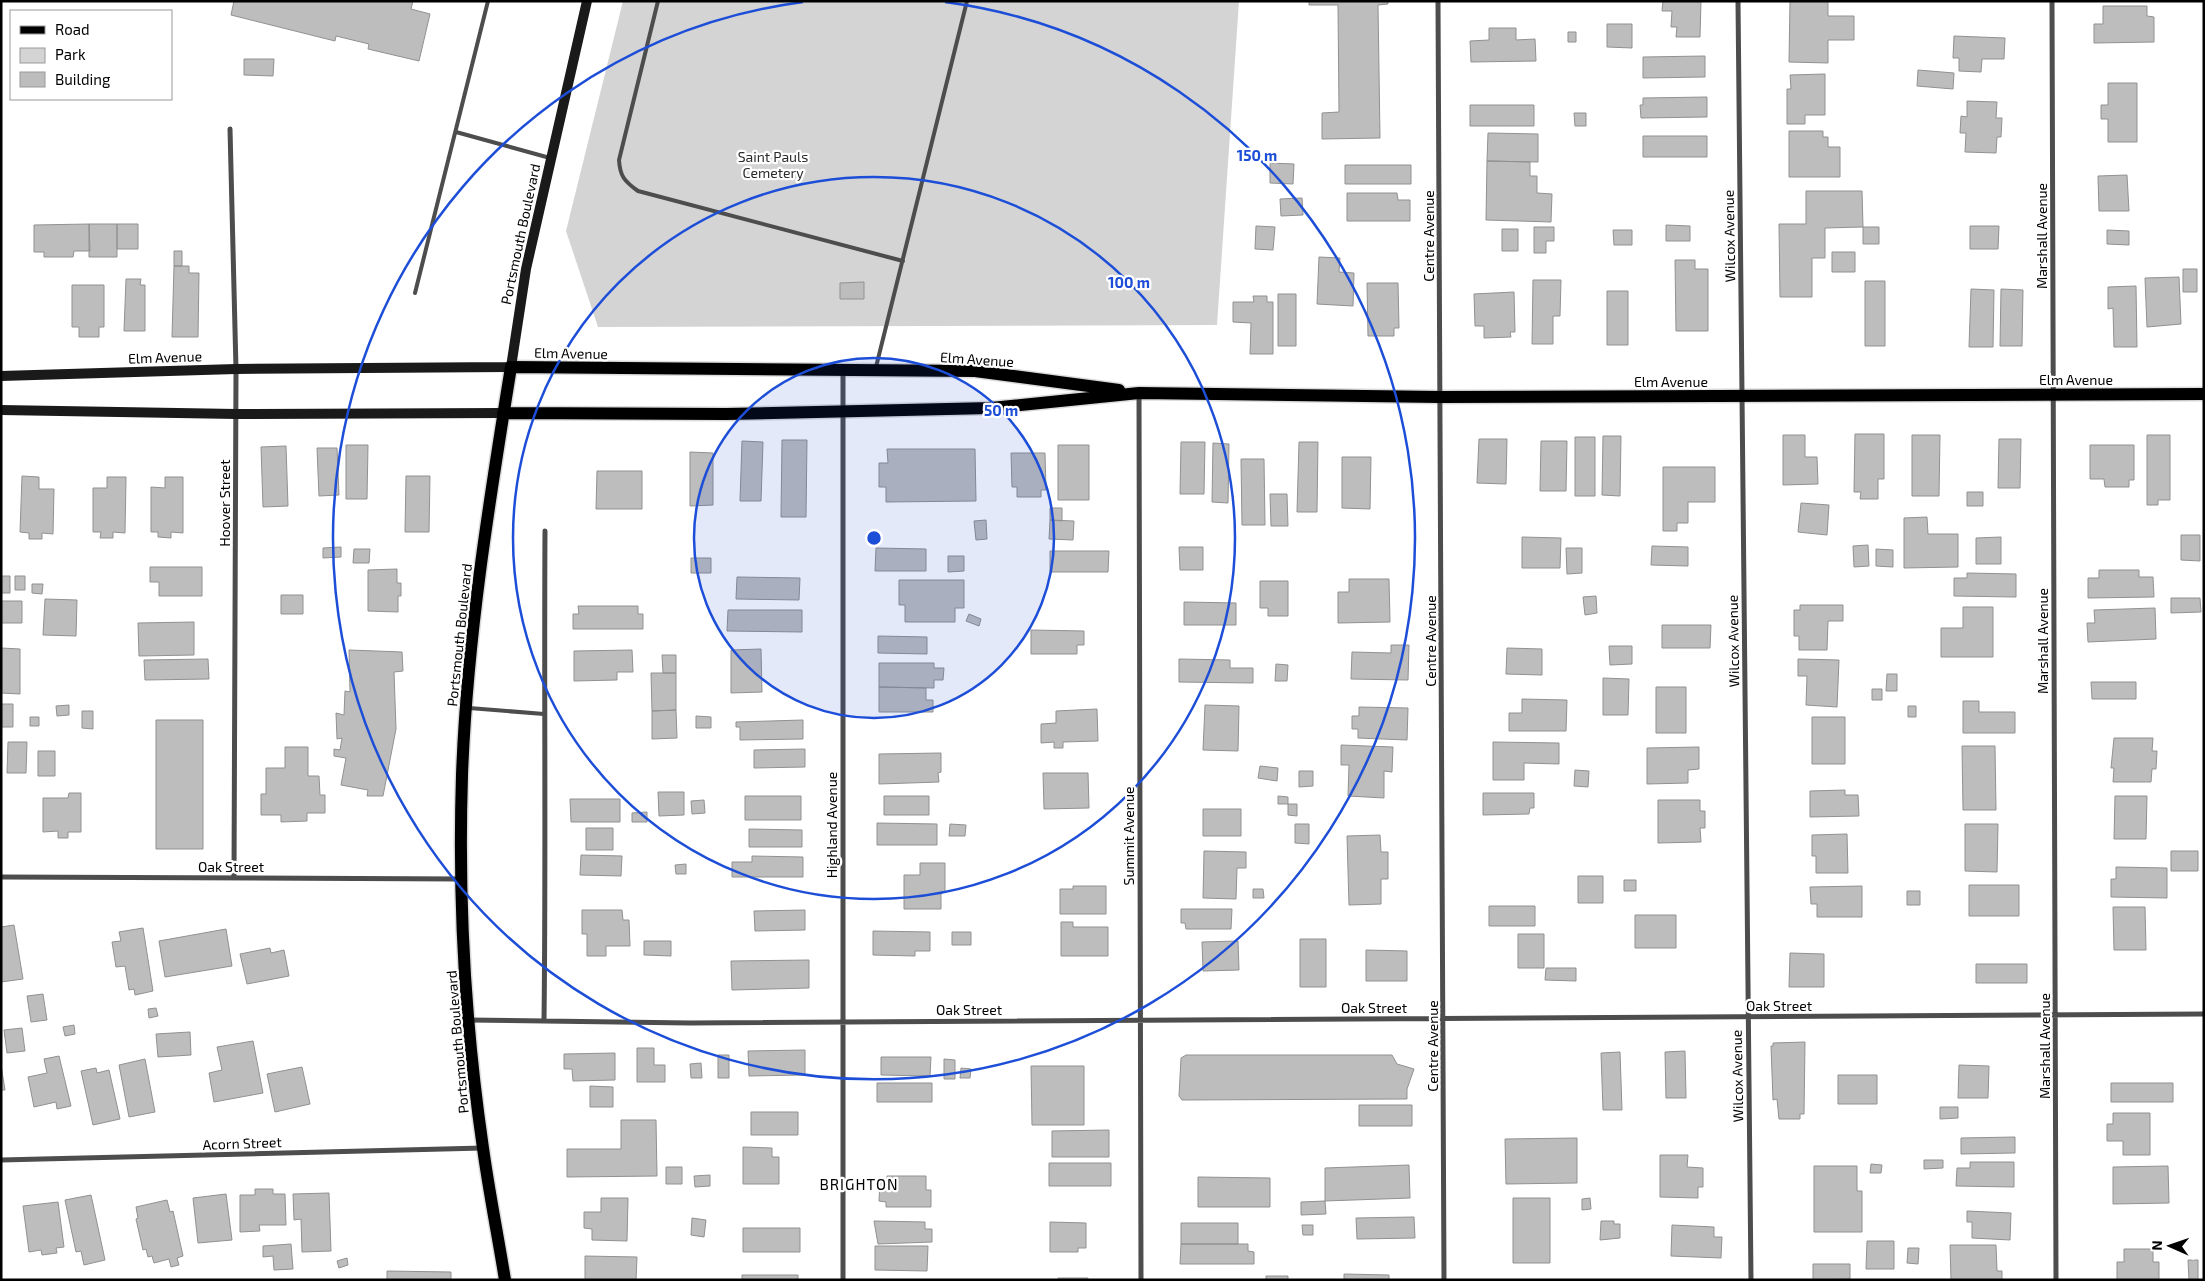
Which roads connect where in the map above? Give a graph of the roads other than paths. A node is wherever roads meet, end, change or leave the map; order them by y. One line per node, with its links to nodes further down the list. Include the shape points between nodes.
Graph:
1 (488, 1): 9 (lane)
2 (587, 1): 10 (main road, Portsmouth Boulevard)
3 (658, 1): 11 (lane, via 619,160 620,175 626,182 638,191)
4 (967, 1): 11 (lane)
5 (1438, 1): 22 (street, Centre Avenue)
6 (1738, 1): 21 (street, Wilcox Avenue)
7 (2052, 1): 19 (street, Marshall Avenue)
8 (230, 129): 14 (street, Hoover Street)
9 (456, 132): 10 (lane); 12 (lane)
10 (551, 159): 13 (main road, Portsmouth Boulevard, via 526,269)
11 (903, 261): 16 (lane)
12 (415, 293)
13 (511, 367): 14 (main road, Elm Avenue); 15 (main road, Elm Avenue); 26 (main road, Portsmouth Boulevard)
14 (236, 369): 17 (main road, Elm Avenue); 25 (street, Hoover Street)
15 (843, 370): 16 (main road, Elm Avenue); 24 (street, Highland Avenue)
16 (876, 370): 18 (main road, Elm Avenue, via 975,371)
17 (1, 376)
18 (1139, 393): 22 (main road, Elm Avenue); 24 (main road, Elm Avenue, via 991,408); 38 (street, Summit Avenue)
19 (2053, 394): 20 (main road, Elm Avenue); 21 (main road, Elm Avenue); 34 (street, Marshall Avenue)
20 (2204, 394)
21 (1741, 396): 22 (main road, Elm Avenue); 35 (street, Wilcox Avenue)
22 (1440, 397): 36 (street, Centre Avenue)
23 (1, 410): 25 (main road, Elm Avenue)
24 (843, 411): 26 (main road, Elm Avenue); 40 (street, Highland Avenue)
25 (236, 414): 26 (main road, Elm Avenue); 30 (street, Hoover Street)
26 (504, 414): 28 (main road, Portsmouth Boulevard, via 482,547)
27 (545, 531): 29 (street)
28 (466, 708): 29 (lane); 32 (main road, Portsmouth Boulevard)
29 (544, 714): 39 (street)
30 (234, 876): 31 (street, Oak Street); 32 (street, Oak Street)
31 (1, 877)
32 (462, 879): 37 (main road, Portsmouth Boulevard)
33 (2204, 1014): 34 (street, Oak Street)
34 (2055, 1015): 35 (street, Oak Street); 48 (street, Marshall Avenue)
35 (1748, 1017): 36 (street, Oak Street); 47 (street, Wilcox Avenue)
36 (1444, 1018): 38 (street, Oak Street); 46 (street, Centre Avenue)
37 (469, 1020): 39 (street, Oak Street); 41 (main road, Portsmouth Boulevard)
38 (1140, 1020): 40 (street, Oak Street); 45 (street, Summit Avenue)
39 (544, 1021): 40 (street, Oak Street)
40 (842, 1021): 44 (street, Highland Avenue)
41 (483, 1148): 42 (street, Acorn Street); 43 (main road, Portsmouth Boulevard)
42 (1, 1160)
43 (505, 1280)
44 (843, 1280)
45 (1141, 1280)
46 (1444, 1280)
47 (1751, 1280)
48 (2056, 1280)

